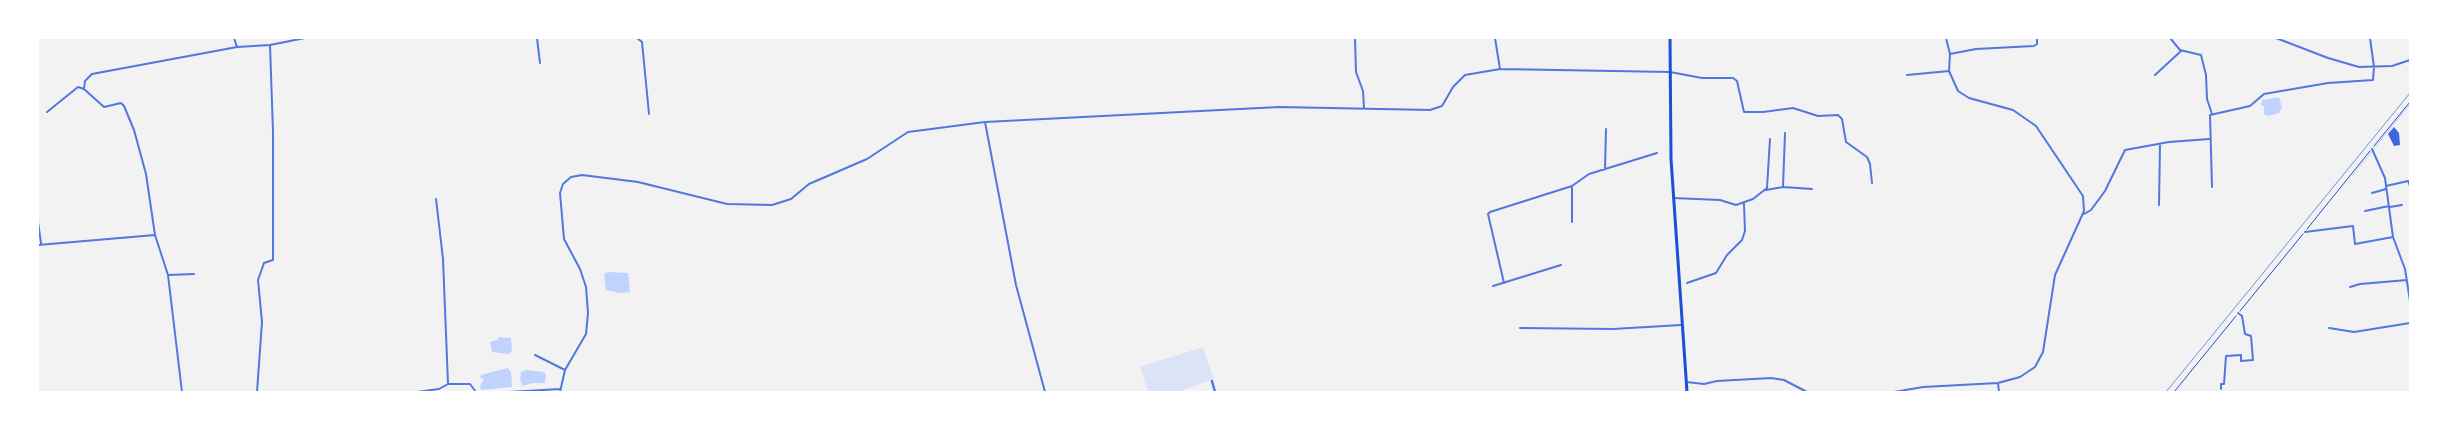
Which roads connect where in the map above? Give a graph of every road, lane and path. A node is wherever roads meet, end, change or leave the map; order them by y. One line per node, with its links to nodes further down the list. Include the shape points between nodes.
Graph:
1 (234, 38): 14 (street)
2 (306, 38): 13 (street)
3 (537, 38): 18 (street)
4 (636, 38): 29 (street, via 642,42)
5 (1355, 38): 27 (street, via 1356,72)
6 (1494, 38): 20 (street)
7 (1670, 38): 22 (main road)
8 (1946, 38): 16 (street)
9 (2038, 38): 16 (street, via 2034,46)
10 (2170, 38): 15 (street)
11 (2276, 38): 19 (street, via 2341,62)
12 (2370, 38): 19 (street)
13 (270, 45): 14 (street); 89 (street, via 274,260 264,263 258,280 262,322)
14 (237, 47): 25 (street, via 92,74 85,81)
15 (2181, 51): 24 (street); 30 (street, via 2201,56)
16 (1950, 54): 21 (street)
17 (2410, 60): 19 (street)
18 (540, 63)
19 (2374, 67): 30 (street, via 2374,79 2369,82 2328,83 2264,94 2250,106)
20 (1500, 69): 22 (street); 27 (street, via 1475,72 1460,79 1446,101 1436,109)
21 (1949, 71): 23 (street); 56 (street, via 1963,96 2013,110 2036,126 2083,196)
22 (1670, 72): 40 (street, via 1702,78 1733,78 1744,112 1793,108 1818,116 1836,114 1842,120 1846,142 1870,164); 49 (main road)
23 (1907, 75)
24 (2155, 75)
25 (84, 89): 28 (street, via 78,87); 60 (street, via 104,107 121,103 124,106 142,160)
26 (2410, 102): 37 (path)
27 (1364, 108): 31 (street, via 1279,107)
28 (47, 112)
29 (649, 114)
30 (2212, 114): 35 (street, via 2208,118)
31 (985, 122): 81 (street, via 908,132 867,159 808,184 791,199 772,205 726,204 618,178 571,177 563,184 560,193 562,224 564,239 586,287 588,313 586,334); 94 (street, via 1016,285)
32 (1606, 129): 39 (street)
33 (1784, 133): 45 (street)
34 (1770, 138): 47 (street)
35 (2210, 139): 36 (street); 44 (street)
36 (2160, 145): 52 (street); 56 (street, via 2124,151 2105,192)
37 (2372, 149): 42 (street, via 2382,168); 59 (path)
38 (1657, 153): 39 (street)
39 (1605, 169): 41 (street, via 1589,174)
40 (1872, 183)
41 (1572, 186): 58 (street); 70 (street, via 1488,214)
42 (2386, 186): 43 (street, via 2408,180); 48 (street, via 2386,189); 54 (street)
43 (2410, 186)
44 (2212, 187)
45 (1783, 188): 46 (street); 47 (street)
46 (1812, 189)
47 (1766, 190): 51 (street)
48 (2372, 193)
49 (1674, 198): 51 (street); 76 (main road)
50 (436, 199): 85 (street, via 443,258)
51 (1744, 204): 71 (street, via 1742,240 1716,273)
52 (2159, 205)
53 (2402, 205): 54 (street)
54 (2389, 206): 55 (street); 61 (street)
55 (2365, 211)
56 (2084, 214): 84 (street, via 2055,275 2039,361 2020,376)
57 (38, 222): 62 (street)
58 (1572, 222)
59 (2305, 232): 61 (street, via 2353,226 2355,244); 75 (path)
60 (155, 235): 62 (street); 66 (street)
61 (2393, 237): 67 (street)
62 (41, 243): 63 (street)
63 (38, 245)
64 (1561, 265): 70 (street)
65 (194, 274): 66 (street)
66 (168, 275): 88 (street)
67 (2406, 275): 68 (street); 69 (street)
68 (2410, 275)
69 (2407, 280): 73 (street, via 2360,284); 74 (street)
70 (1504, 283): 72 (street)
71 (1687, 283)
72 (1493, 286)
73 (2350, 288)
74 (2410, 301)
75 (2238, 313): 87 (street, via 2242,316 2244,334 2251,336 2253,360 2242,361 2241,355 2226,356); 100 (path)
76 (1682, 324): 78 (street, via 1613,329); 83 (main road)
77 (2410, 324): 79 (street, via 2354,332)
78 (1520, 328)
79 (2329, 328)
80 (535, 356): 81 (street)
81 (565, 370): 86 (street)
82 (1212, 382): 95 (street)
83 (1686, 382): 96 (main road); 97 (street, via 1704,384 1771,378 1794,384)
84 (1998, 383): 98 (street); 99 (street)
85 (448, 384): 90 (street, via 439,390); 91 (street, via 470,384)
86 (560, 389): 92 (street); 93 (street)
87 (2221, 389)
88 (182, 392)
89 (257, 392)
90 (417, 392)
91 (476, 392)
92 (509, 392)
93 (560, 392)
94 (1045, 392)
95 (1215, 392)
96 (1687, 392)
97 (1807, 392)
98 (1894, 392)
99 (1998, 392)
100 (2174, 392)

